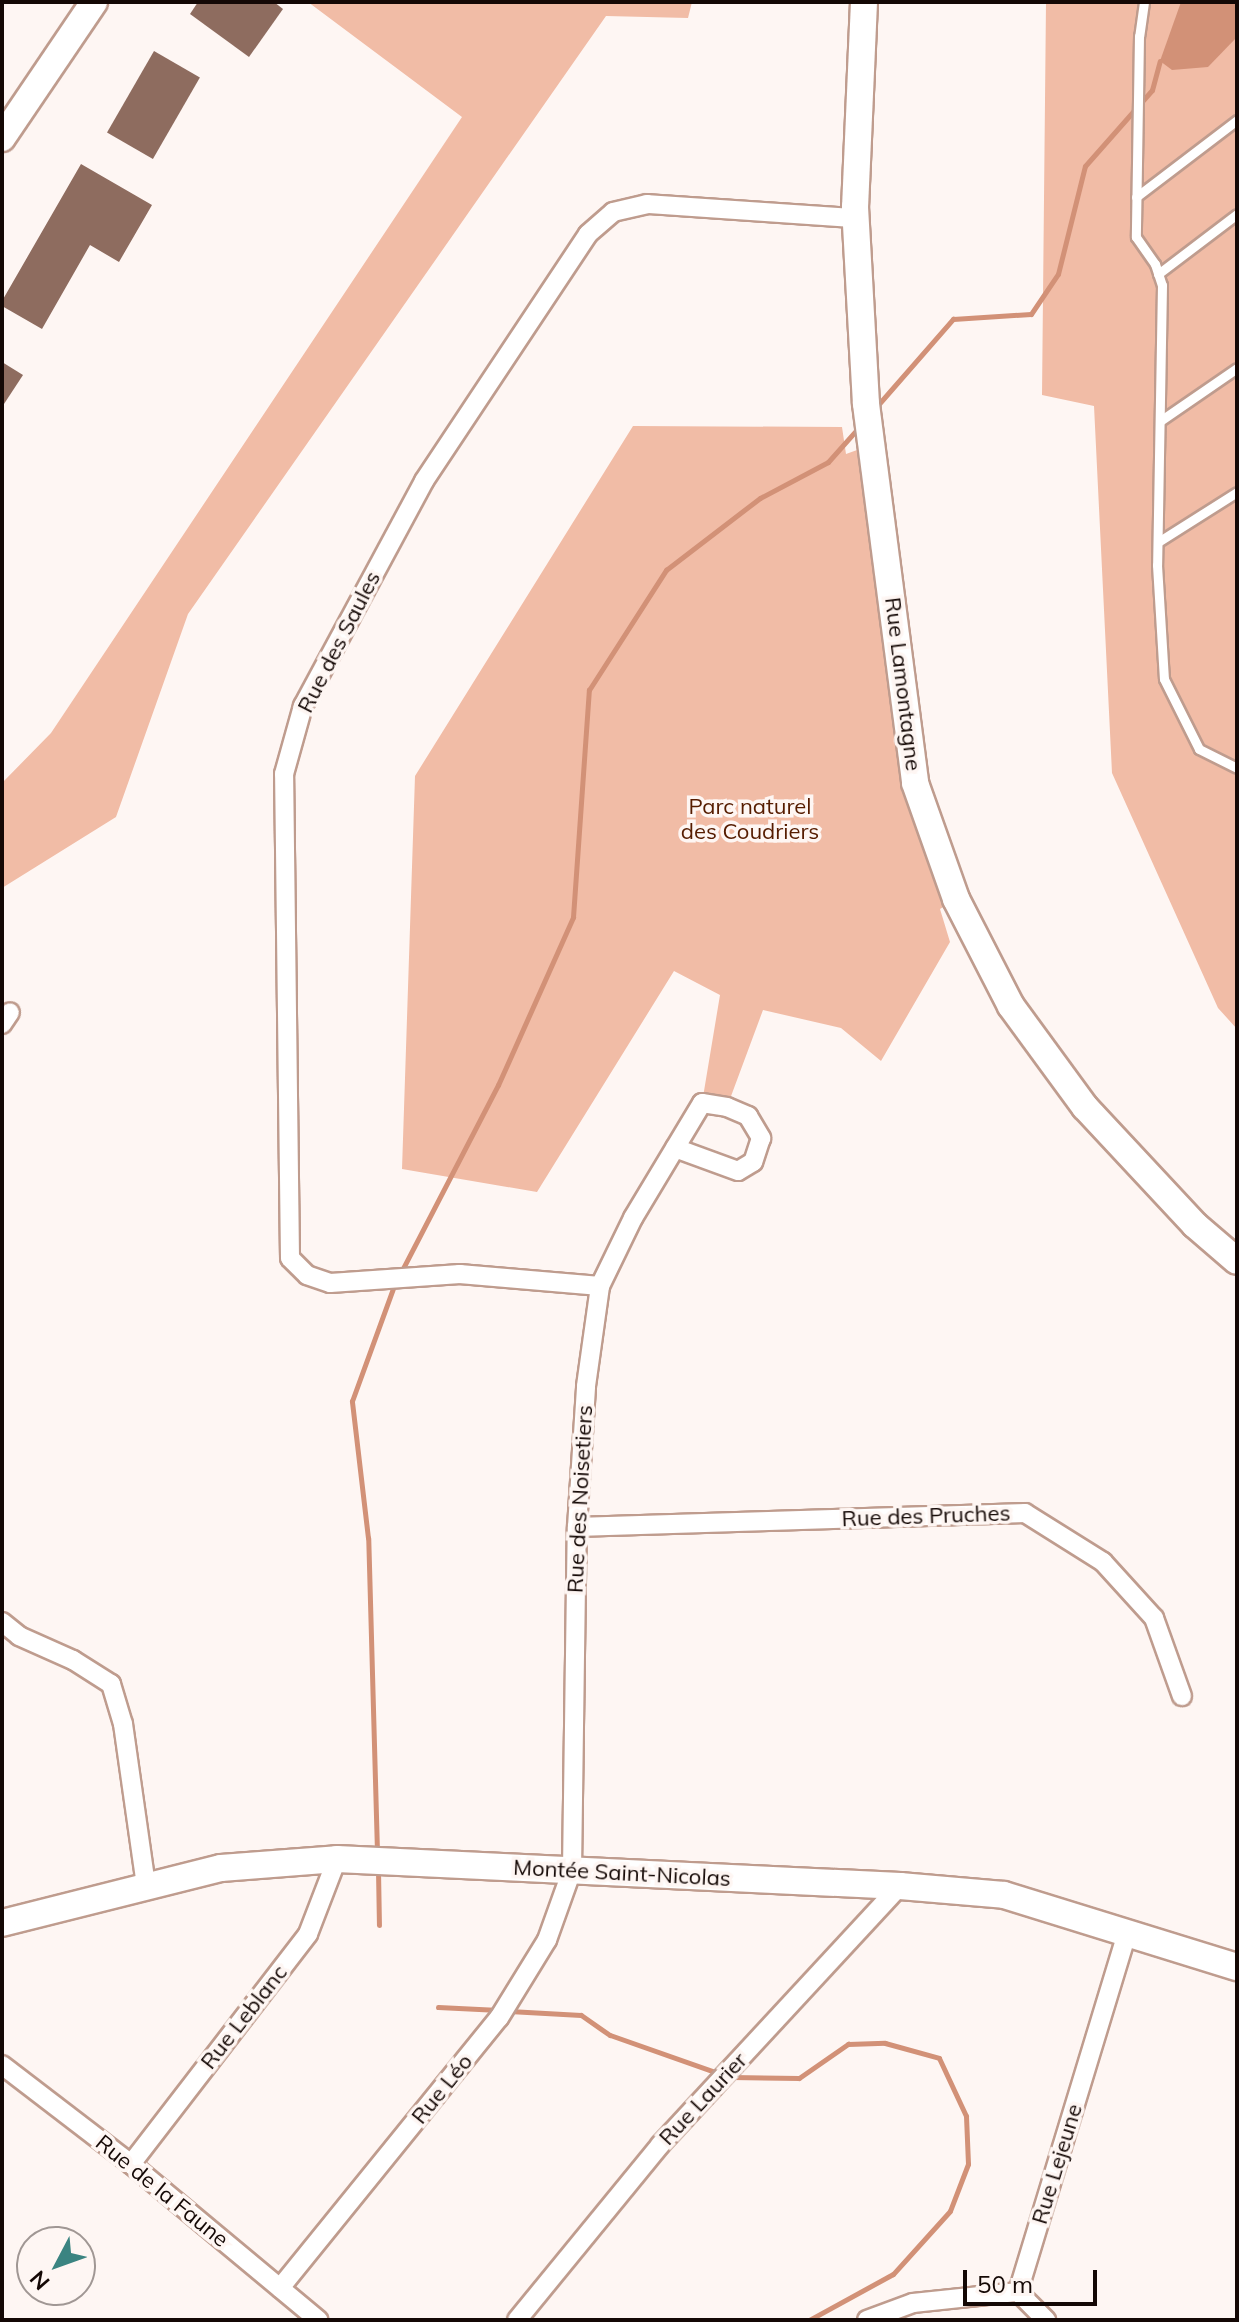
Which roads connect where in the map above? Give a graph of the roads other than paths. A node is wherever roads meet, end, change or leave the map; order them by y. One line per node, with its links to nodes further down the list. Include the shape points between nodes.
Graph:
1 (94, 2): 5 (street)
2 (864, 2): 8 (street, Rue Lamontagne)
3 (1144, 2): 6 (lane)
4 (1237, 120): 6 (lane)
5 (2, 138)
6 (1136, 197): 9 (lane, via 1136,237)
7 (1237, 214): 9 (lane)
8 (855, 218): 16 (street, Rue Lamontagne, via 866,404 915,783 956,899 1011,1006 1085,1107 1195,1225); 17 (street, Rue des Saules, via 647,204 613,212 588,234 424,481 303,706 284,774 290,1258 307,1275 330,1283 460,1274)
9 (1158, 274): 11 (lane)
10 (1237, 368): 11 (lane)
11 (1160, 421): 13 (lane)
12 (1237, 492): 13 (lane)
13 (1158, 542): 14 (lane, via 1164,679 1199,749)
14 (1237, 768)
15 (675, 1148): 15 (street, Rue des Noisetiers, via 738,1171 753,1162 761,1138 748,1116 702,1103); 17 (street, Rue des Noisetiers)
16 (1237, 1261)
17 (600, 1286): 18 (street, Rue des Noisetiers, via 586,1386)
18 (577, 1527): 20 (street, Rue des Pruches, via 1025,1513 1103,1562 1154,1618); 22 (street, Rue des Noisetiers)
19 (2, 1622): 23 (street, via 111,1684 123,1724)
20 (1182, 1696)
21 (337, 1859): 22 (street, Montée Saint-Nicolas); 23 (street, Montée Saint-Nicolas, via 221,1868); 29 (street, Rue Leblanc, via 308,1934)
22 (572, 1870): 24 (street, Montée Saint-Nicolas); 30 (street, Rue Léo, via 547,1940 499,2018)
23 (146, 1885): 25 (street, Montée Saint-Nicolas)
24 (900, 1886): 26 (street, Montée Saint-Nicolas, via 1004,1895); 33 (street, Rue Laurier, via 660,2145)
25 (2, 1923)
26 (1127, 1933): 27 (street, Montée Saint-Nicolas); 31 (street, Rue Lejeune)
27 (1237, 1967)
28 (2, 2065): 29 (street, Rue de la Faune)
29 (131, 2164): 30 (street, Rue de la Faune)
30 (280, 2288): 32 (street, Rue de la Faune)
31 (1018, 2292): 34 (street, via 913,2303); 35 (street)
32 (318, 2320)
33 (517, 2320)
34 (867, 2320)
35 (1046, 2320)

